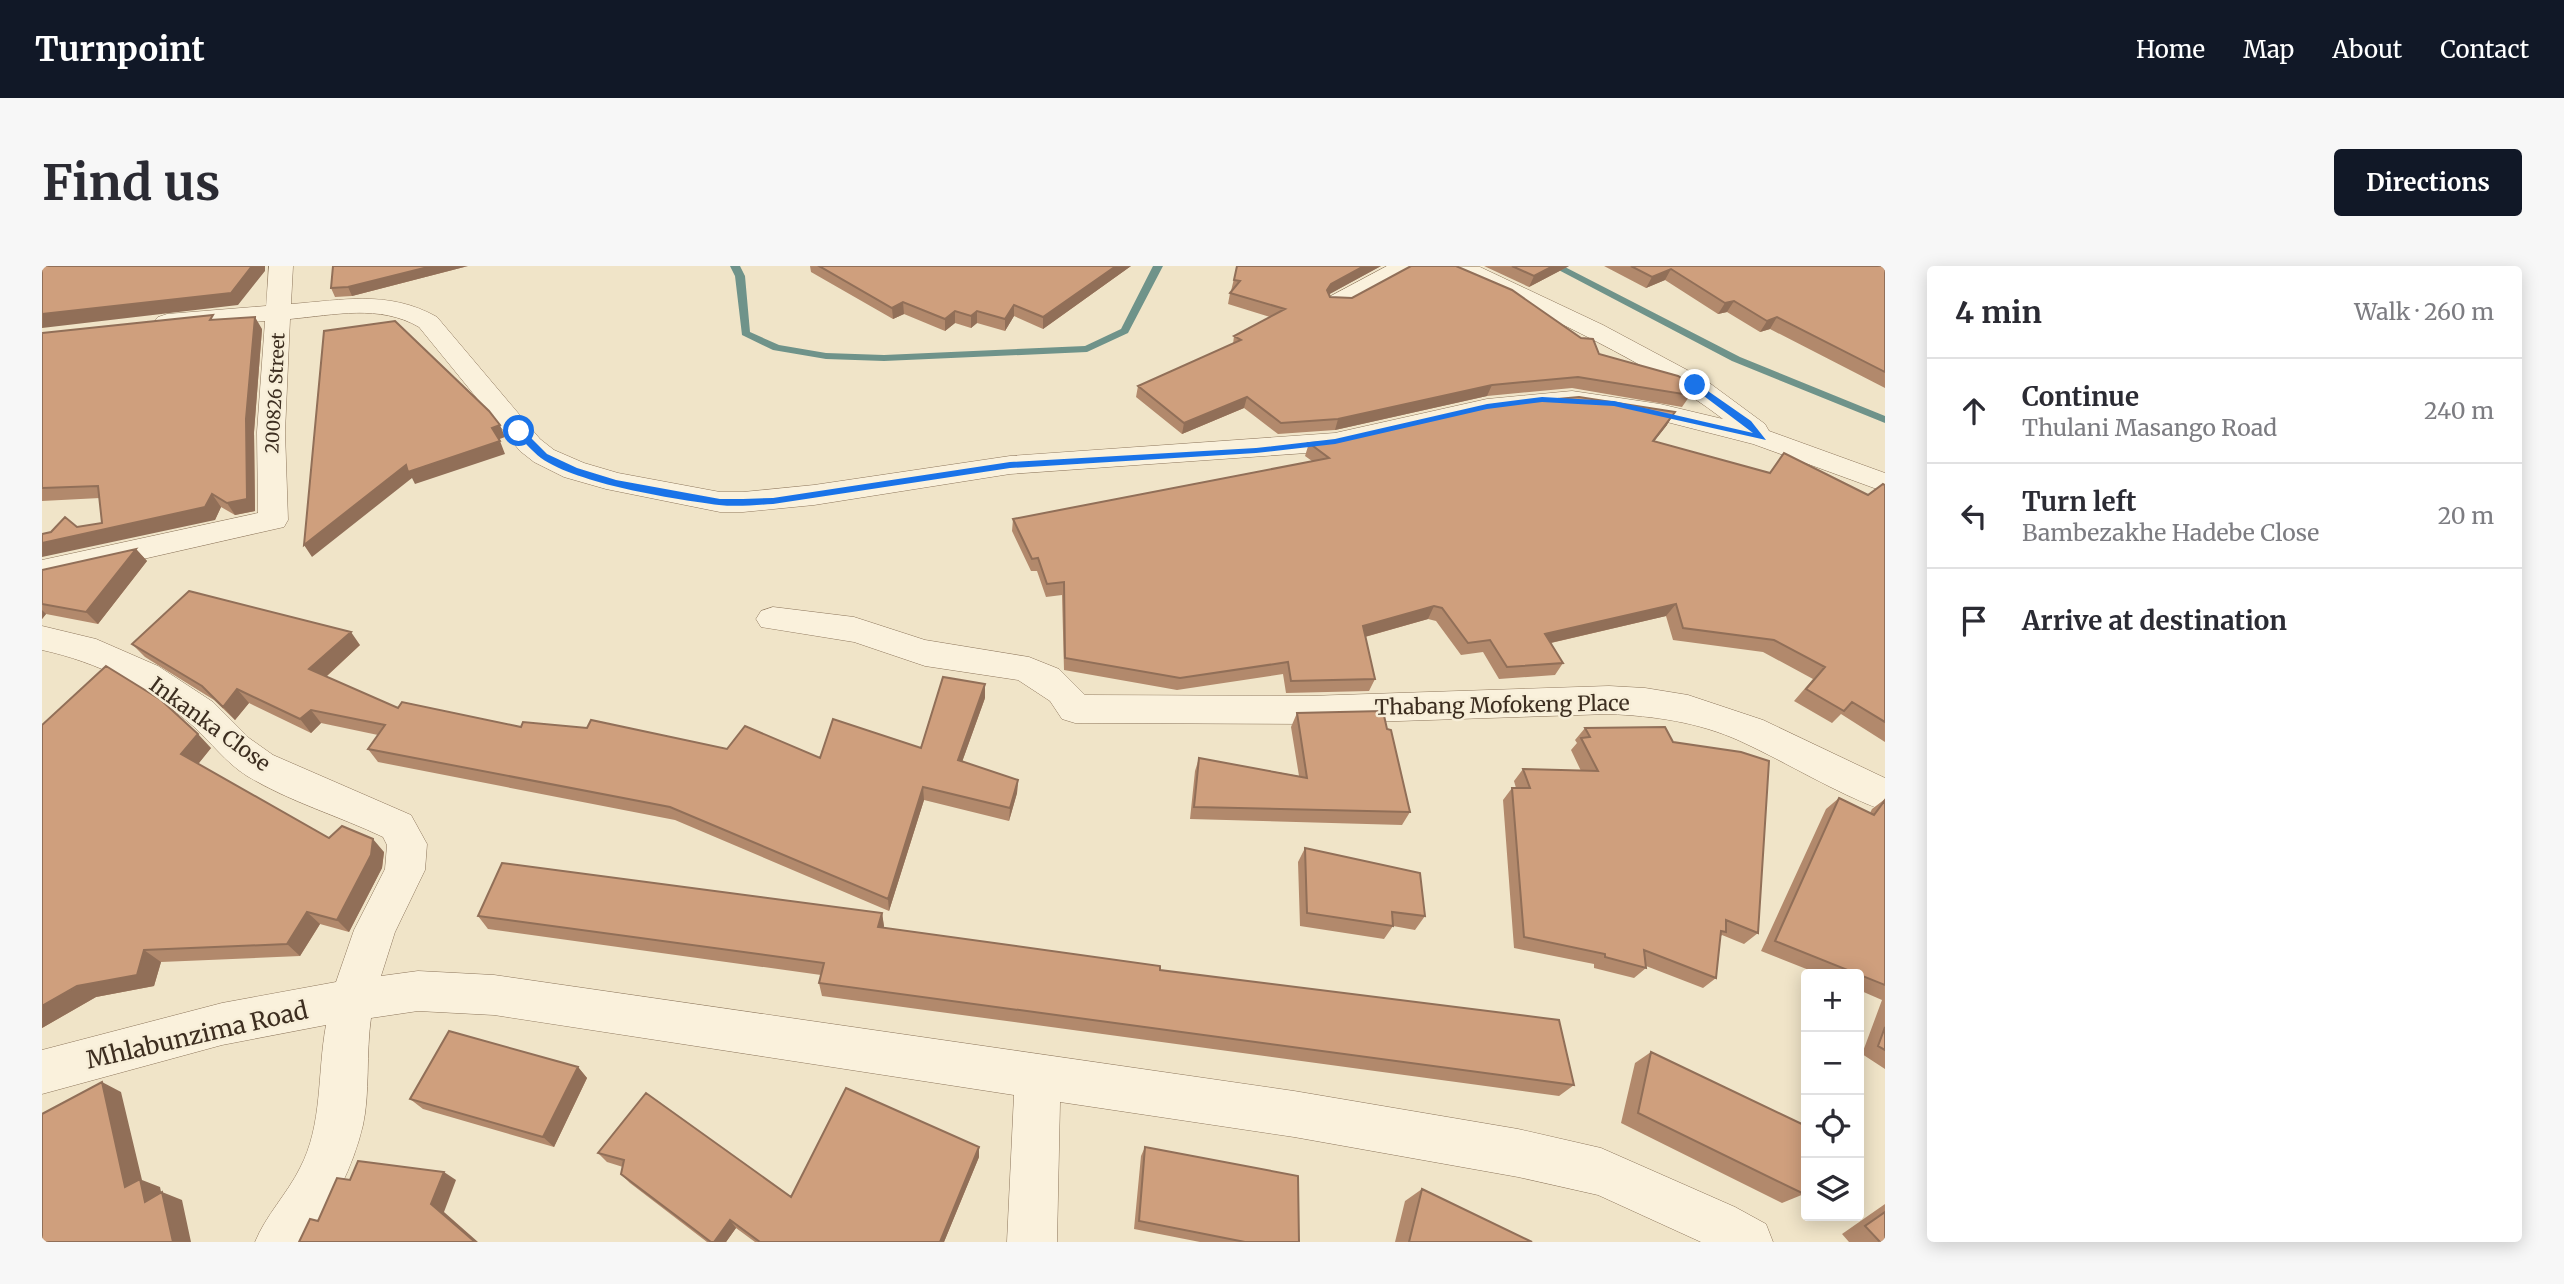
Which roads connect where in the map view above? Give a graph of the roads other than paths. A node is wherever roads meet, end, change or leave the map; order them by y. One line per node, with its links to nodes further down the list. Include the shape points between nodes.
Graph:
1 (281, 266): 5 (street, 200826 Street)
2 (1405, 266): 4 (street)
3 (1452, 266): 7 (street, via 1594,330 1673,373)
4 (1338, 302)
5 (279, 311): 6 (street); 7 (street, via 372,305 405,309 428,322 544,456 616,482 720,502 773,501 1055,461 1335,442 1487,407 1542,400 1614,403); 9 (street, 200826 Street, via 271,432 273,520)
6 (147, 324)
7 (1763, 438): 8 (street)
8 (1885, 483)
9 (42, 571)
10 (773, 618): 12 (street, Thabang Mofokeng Place, via 860,631 923,653 1001,662 1028,670 1048,678 1066,693 1075,709 1309,710 1645,702 1688,709 1751,730)
11 (42, 638): 13 (street, Inkanka Close, via 76,644 139,672 201,712 242,753 293,783 397,826 407,844 405,870 375,930)
12 (1885, 795)
13 (352, 1000): 14 (street, Mhlabunzima Road, via 222,1024); 15 (street, Mhlabunzima Road, via 418,991 494,995); 16 (street, Inkanka Close, via 340,1124 319,1183)
14 (42, 1072)
15 (1038, 1076): 17 (street); 18 (street, Mhlabunzima Road, via 1294,1114 1601,1172)
16 (280, 1242)
17 (1032, 1242)
18 (1748, 1242)

